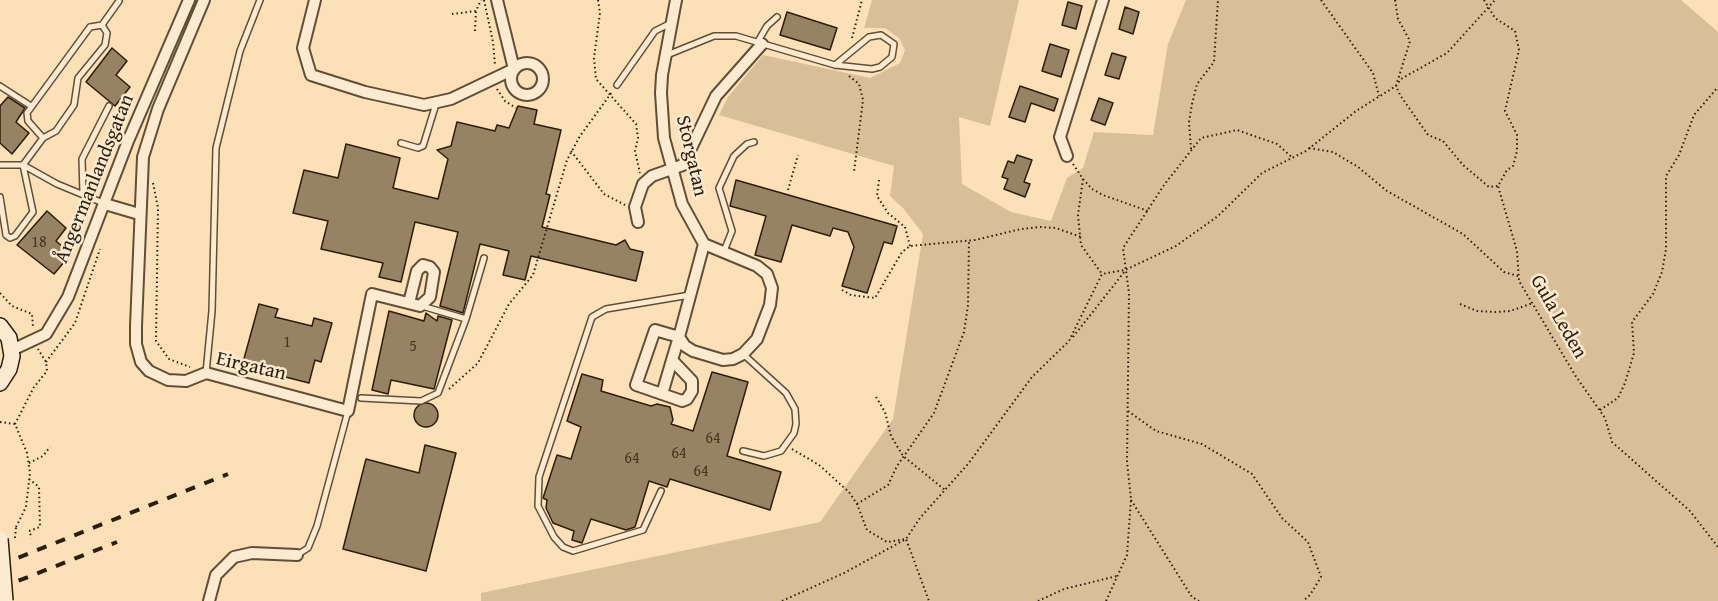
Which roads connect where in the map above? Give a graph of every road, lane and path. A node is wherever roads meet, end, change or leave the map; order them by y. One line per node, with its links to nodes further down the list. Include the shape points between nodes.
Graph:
1 (189, 0): 57 (street, Ångermanlandsgatan)
2 (204, 0): 50 (street, Eirgatan, via 158,109 143,157)
3 (260, 0): 85 (lane, via 240,51 216,148 212,311)
4 (315, 0): 33 (street, via 303,48 304,60 314,77 401,100)
5 (482, 0): 17 (path); 27 (path, via 494,42)
6 (498, 0): 27 (street, via 514,69)
7 (676, 0): 20 (street, Storgatan)
8 (862, 0): 24 (path, via 851,40)
9 (1103, 0): 44 (street, via 1060,138)
10 (1218, 0): 41 (path, via 1214,62 1197,84 1189,122)
11 (1321, 0): 32 (path, via 1373,73)
12 (1395, 0): 30 (path, via 1398,19 1410,40)
13 (1484, 0): 16 (path)
14 (1495, 0): 16 (path)
15 (119, 1): 21 (lane)
16 (1488, 7): 30 (path, via 1447,53); 53 (path, via 1495,18 1515,32 1519,50 1505,111 1517,135 1517,151 1513,166)
17 (476, 11): 18 (path); 22 (path)
18 (452, 14)
19 (777, 17): 23 (lane, via 767,26)
20 (671, 23): 25 (street, Storgatan); 28 (lane, via 655,31)
21 (102, 25): 34 (lane, via 90,27); 37 (lane, via 107,40 78,78 74,105 56,131)
22 (476, 31)
23 (759, 44): 25 (lane, via 736,36 714,36); 26 (lane); 48 (street, via 716,96 683,165)
24 (856, 45): 26 (lane); 26 (lane, via 881,35 890,39 894,51 886,63 872,69)
25 (665, 55): 48 (street, Storgatan, via 662,118)
26 (835, 65): 49 (path, via 859,84 863,100)
27 (496, 78): 33 (street); 36 (path, via 497,89)
28 (617, 85): 42 (path)
29 (0, 86): 34 (lane)
30 (1396, 86): 32 (path); 53 (path, via 1428,135 1443,141 1489,187)
31 (1718, 87): 91 (path, via 1694,115 1679,155 1666,176 1666,249 1662,272 1653,294 1632,322 1634,353 1625,383 1618,398)
32 (1379, 96): 40 (path)
33 (436, 104): 39 (lane, via 423,146)
34 (32, 106): 37 (lane, via 27,113 28,121)
35 (109, 106): 55 (lane, via 82,159)
36 (516, 108)
37 (43, 138): 47 (lane)
38 (754, 142): 66 (lane, via 734,156 718,188 732,231)
39 (401, 143)
40 (1309, 148): 45 (path); 70 (path, via 1333,152 1358,167 1387,191 1463,234 1504,272)
41 (1191, 149): 45 (path, via 1201,138 1237,130 1277,144); 59 (path)
42 (572, 151): 58 (path, via 603,194); 87 (path, via 548,217 533,275 508,304 478,363 449,389)
43 (798, 155): 54 (path)
44 (1067, 156): 51 (path)
45 (1293, 158): 68 (path, via 1262,173 1218,216 1176,246)
46 (0, 165): 47 (lane)
47 (24, 165): 55 (lane); 56 (lane, via 33,212 10,238 6,235)
48 (672, 170): 58 (street, via 652,176 643,184); 64 (street, Storgatan, via 682,204)
49 (854, 172)
50 (142, 175): 60 (street, Eirgatan); 85 (path, via 155,184 158,208 156,341 169,359)
51 (1083, 179): 59 (path, via 1103,195); 62 (path, via 1078,215)
52 (879, 180): 65 (path, via 877,196 888,213 905,227)
53 (1498, 186): 70 (path, Gula Leden)
54 (788, 190)
55 (83, 195): 57 (lane)
56 (0, 197)
57 (105, 204): 60 (street); 81 (street, Ångermanlandsgatan, via 68,297 46,334)
58 (635, 207): 61 (street)
59 (1148, 211): 68 (path, via 1123,248)
60 (139, 214): 85 (street, Eirgatan, via 136,344 141,362 157,375 177,382)
61 (638, 222)
62 (1081, 237): 63 (path, via 1040,227); 69 (path, via 1082,245)
63 (969, 241): 65 (path); 99 (path, via 964,332 934,413)
64 (704, 244): 66 (street); 73 (street)
65 (910, 246): 71 (path, via 902,252 875,298)
66 (724, 251): 83 (street, via 757,266 767,274 772,288 757,339)
67 (484, 258): 77 (lane)
68 (1125, 270): 69 (path); 80 (path); 93 (path, via 1129,293)
69 (1102, 274): 80 (path)
70 (1519, 276): 74 (path, Gula Leden)
71 (842, 290)
72 (0, 293): 81 (path, via 12,306 32,314)
73 (690, 295): 79 (street); 103 (lane, via 606,309 592,317 539,477 538,506 554,537 563,548 573,551 643,530)
74 (1533, 303): 76 (path, via 1495,312 1477,311); 91 (path, Gula Leden)
75 (414, 304): 77 (lane); 92 (street, via 372,294)
76 (1460, 304)
77 (466, 319): 87 (lane)
78 (0, 326): 82 (main road)
79 (679, 337): 83 (street, via 689,349 723,360); 84 (street); 88 (street, via 655,330 636,385)
80 (1069, 341): 102 (path, via 1032,377)
81 (33, 342): 82 (street, Ångermanlandsgatan); 95 (path, via 46,362 47,371)
82 (12, 350): 86 (main road, via 9,369)
83 (743, 354): 97 (lane, via 786,393 795,409 794,433)
84 (672, 360): 88 (street); 88 (street, via 690,377 692,391 682,401)
85 (206, 373): 92 (street, Eirgatan)
86 (0, 383)
87 (438, 393): 90 (lane, via 421,401)
88 (662, 394)
89 (876, 397): 99 (path)
90 (361, 398)
91 (1600, 410): 110 (path, Gula Leden, via 1612,442 1690,510)
92 (348, 411): 111 (lane, via 317,526 308,548)
93 (1128, 411): 104 (path); 120 (path, via 1156,431 1203,444 1252,474 1282,518 1308,542 1321,577)
94 (0, 422): 95 (path)
95 (15, 423): 100 (path)
96 (50, 447): 100 (path, via 43,456)
97 (781, 450): 98 (lane, via 764,456); 105 (path, via 793,449 819,465)
98 (743, 452)
99 (903, 456): 102 (path); 105 (path, via 888,485)
100 (28, 463): 101 (path)
101 (29, 479): 106 (path, via 26,507); 107 (path, via 39,487 40,527 29,531)
102 (945, 490): 109 (path)
103 (661, 491)
104 (1131, 499): 112 (path, via 1126,555); 119 (path, via 1192,597)
105 (857, 504): 109 (path, via 867,530 887,542)
106 (16, 527)
107 (32, 538)
108 (0, 539): 113 (main road, bridge)
109 (906, 539): 115 (path); 116 (path)
110 (1718, 547)
111 (297, 555): 114 (street, via 252,553 234,557 216,575)
112 (1117, 576): 117 (path, via 1064,589); 118 (path)
113 (5, 601)
114 (209, 601)
115 (782, 601)
116 (928, 601)
117 (1038, 601)
118 (1106, 601)
119 (1199, 601)
120 (1303, 601)

